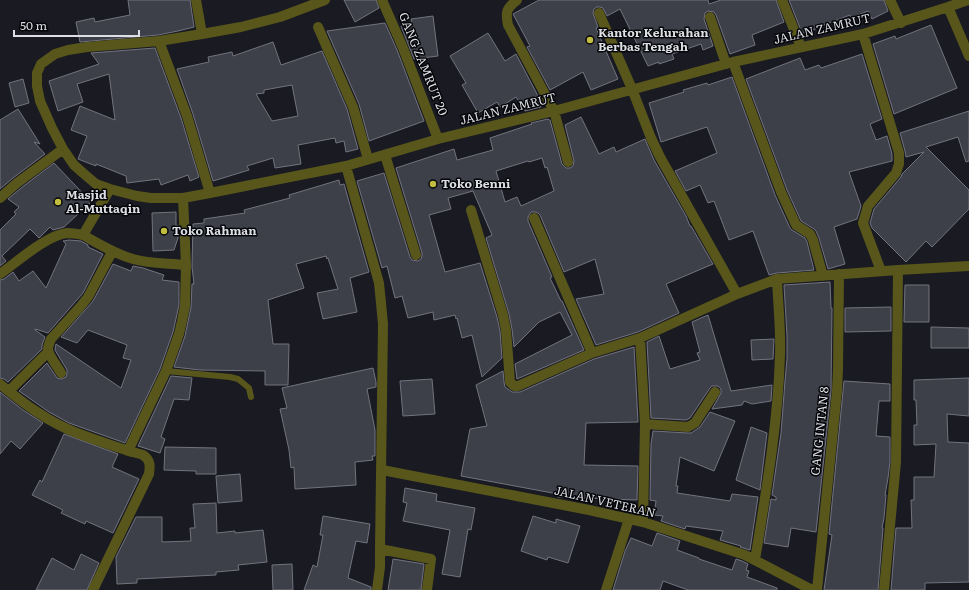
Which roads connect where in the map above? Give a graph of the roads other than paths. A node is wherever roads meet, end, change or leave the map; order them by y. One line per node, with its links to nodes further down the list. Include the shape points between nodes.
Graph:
1 (196, 0): 13 (street)
2 (325, 0): 13 (street, JALAN ZAMRUT, via 280,17)
3 (382, 0): 21 (street, GANG ZAMRUT 20)
4 (517, 0): 20 (street, via 506,12 508,25)
5 (782, 0): 16 (street)
6 (890, 0): 11 (street)
7 (968, 0): 8 (street, JALAN ZAMRUT)
8 (954, 4): 11 (street, JALAN ZAMRUT); 17 (street)
9 (599, 13): 19 (street)
10 (710, 17): 18 (street)
11 (901, 22): 14 (street, JALAN ZAMRUT)
12 (318, 27): 24 (street, via 353,107)
13 (202, 34): 15 (street, JALAN ZAMRUT)
14 (863, 34): 16 (street, JALAN ZAMRUT); 39 (street, via 899,153 896,173 868,206 863,223)
15 (159, 41): 22 (street, JALAN ZAMRUT, via 68,50 55,54 41,64 37,73 40,101); 28 (street, via 187,116)
16 (801, 47): 18 (street, JALAN ZAMRUT)
17 (969, 56)
18 (730, 63): 19 (street, JALAN ZAMRUT); 42 (street, via 796,225 810,234 813,240)
19 (632, 89): 20 (street, JALAN ZAMRUT); 44 (street, via 660,157)
20 (554, 111): 21 (street, JALAN ZAMRUT); 25 (street)
21 (438, 139): 23 (street, JALAN ZAMRUT)
22 (64, 149): 27 (street, JALAN ZAMRUT, via 74,165 83,173 96,184); 29 (street, via 16,183)
23 (385, 154): 24 (street, JALAN ZAMRUT); 35 (street)
24 (368, 159): 26 (street, JALAN ZAMRUT)
25 (568, 162)
26 (346, 166): 28 (street, JALAN ZAMRUT); 56 (street, via 379,283 382,303)
27 (110, 189): 30 (street, JALAN ZAMRUT, via 151,198); 33 (street)
28 (210, 193): 30 (street, JALAN ZAMRUT)
29 (0, 198)
30 (183, 198): 36 (street)
31 (471, 210): 47 (street, via 503,315 512,385 518,386)
32 (534, 218): 47 (street)
33 (83, 235): 34 (street); 40 (street, via 67,233 45,241)
34 (112, 252): 36 (street, via 146,262); 46 (street, via 88,296 51,339)
35 (416, 255)
36 (186, 265): 48 (street, via 182,321)
37 (969, 266): 38 (street)
38 (898, 270): 39 (street); 66 (street, via 896,462)
39 (881, 271): 41 (street)
40 (0, 274)
41 (839, 274): 42 (street); 62 (street, GANG INTAN 8, via 837,391)
42 (823, 276): 43 (street)
43 (778, 280): 44 (street); 60 (street, via 780,355 776,406 770,468)
44 (737, 294): 45 (street)
45 (640, 338): 47 (street); 54 (street)
46 (48, 352): 49 (street); 51 (street)
47 (592, 352)
48 (166, 371): 53 (lane, via 238,379 249,388); 55 (street)
49 (61, 373)
50 (0, 384): 51 (street)
51 (9, 391): 55 (street, via 50,420)
52 (715, 392): 54 (street, via 691,426)
53 (251, 397)
54 (645, 424): 58 (street)
55 (128, 451): 63 (street, via 147,458 150,463 149,474)
56 (382, 470): 57 (street, JALAN VETERAN); 59 (street)
57 (629, 519): 58 (street, JALAN VETERAN); 65 (street)
58 (642, 522): 60 (street, JALAN VETERAN)
59 (380, 549): 61 (street, via 431,559); 64 (street)
60 (756, 560): 62 (street, JALAN VETERAN)
61 (428, 585)
62 (811, 589)
63 (93, 590)
64 (377, 590)
65 (606, 590)
66 (884, 590)

